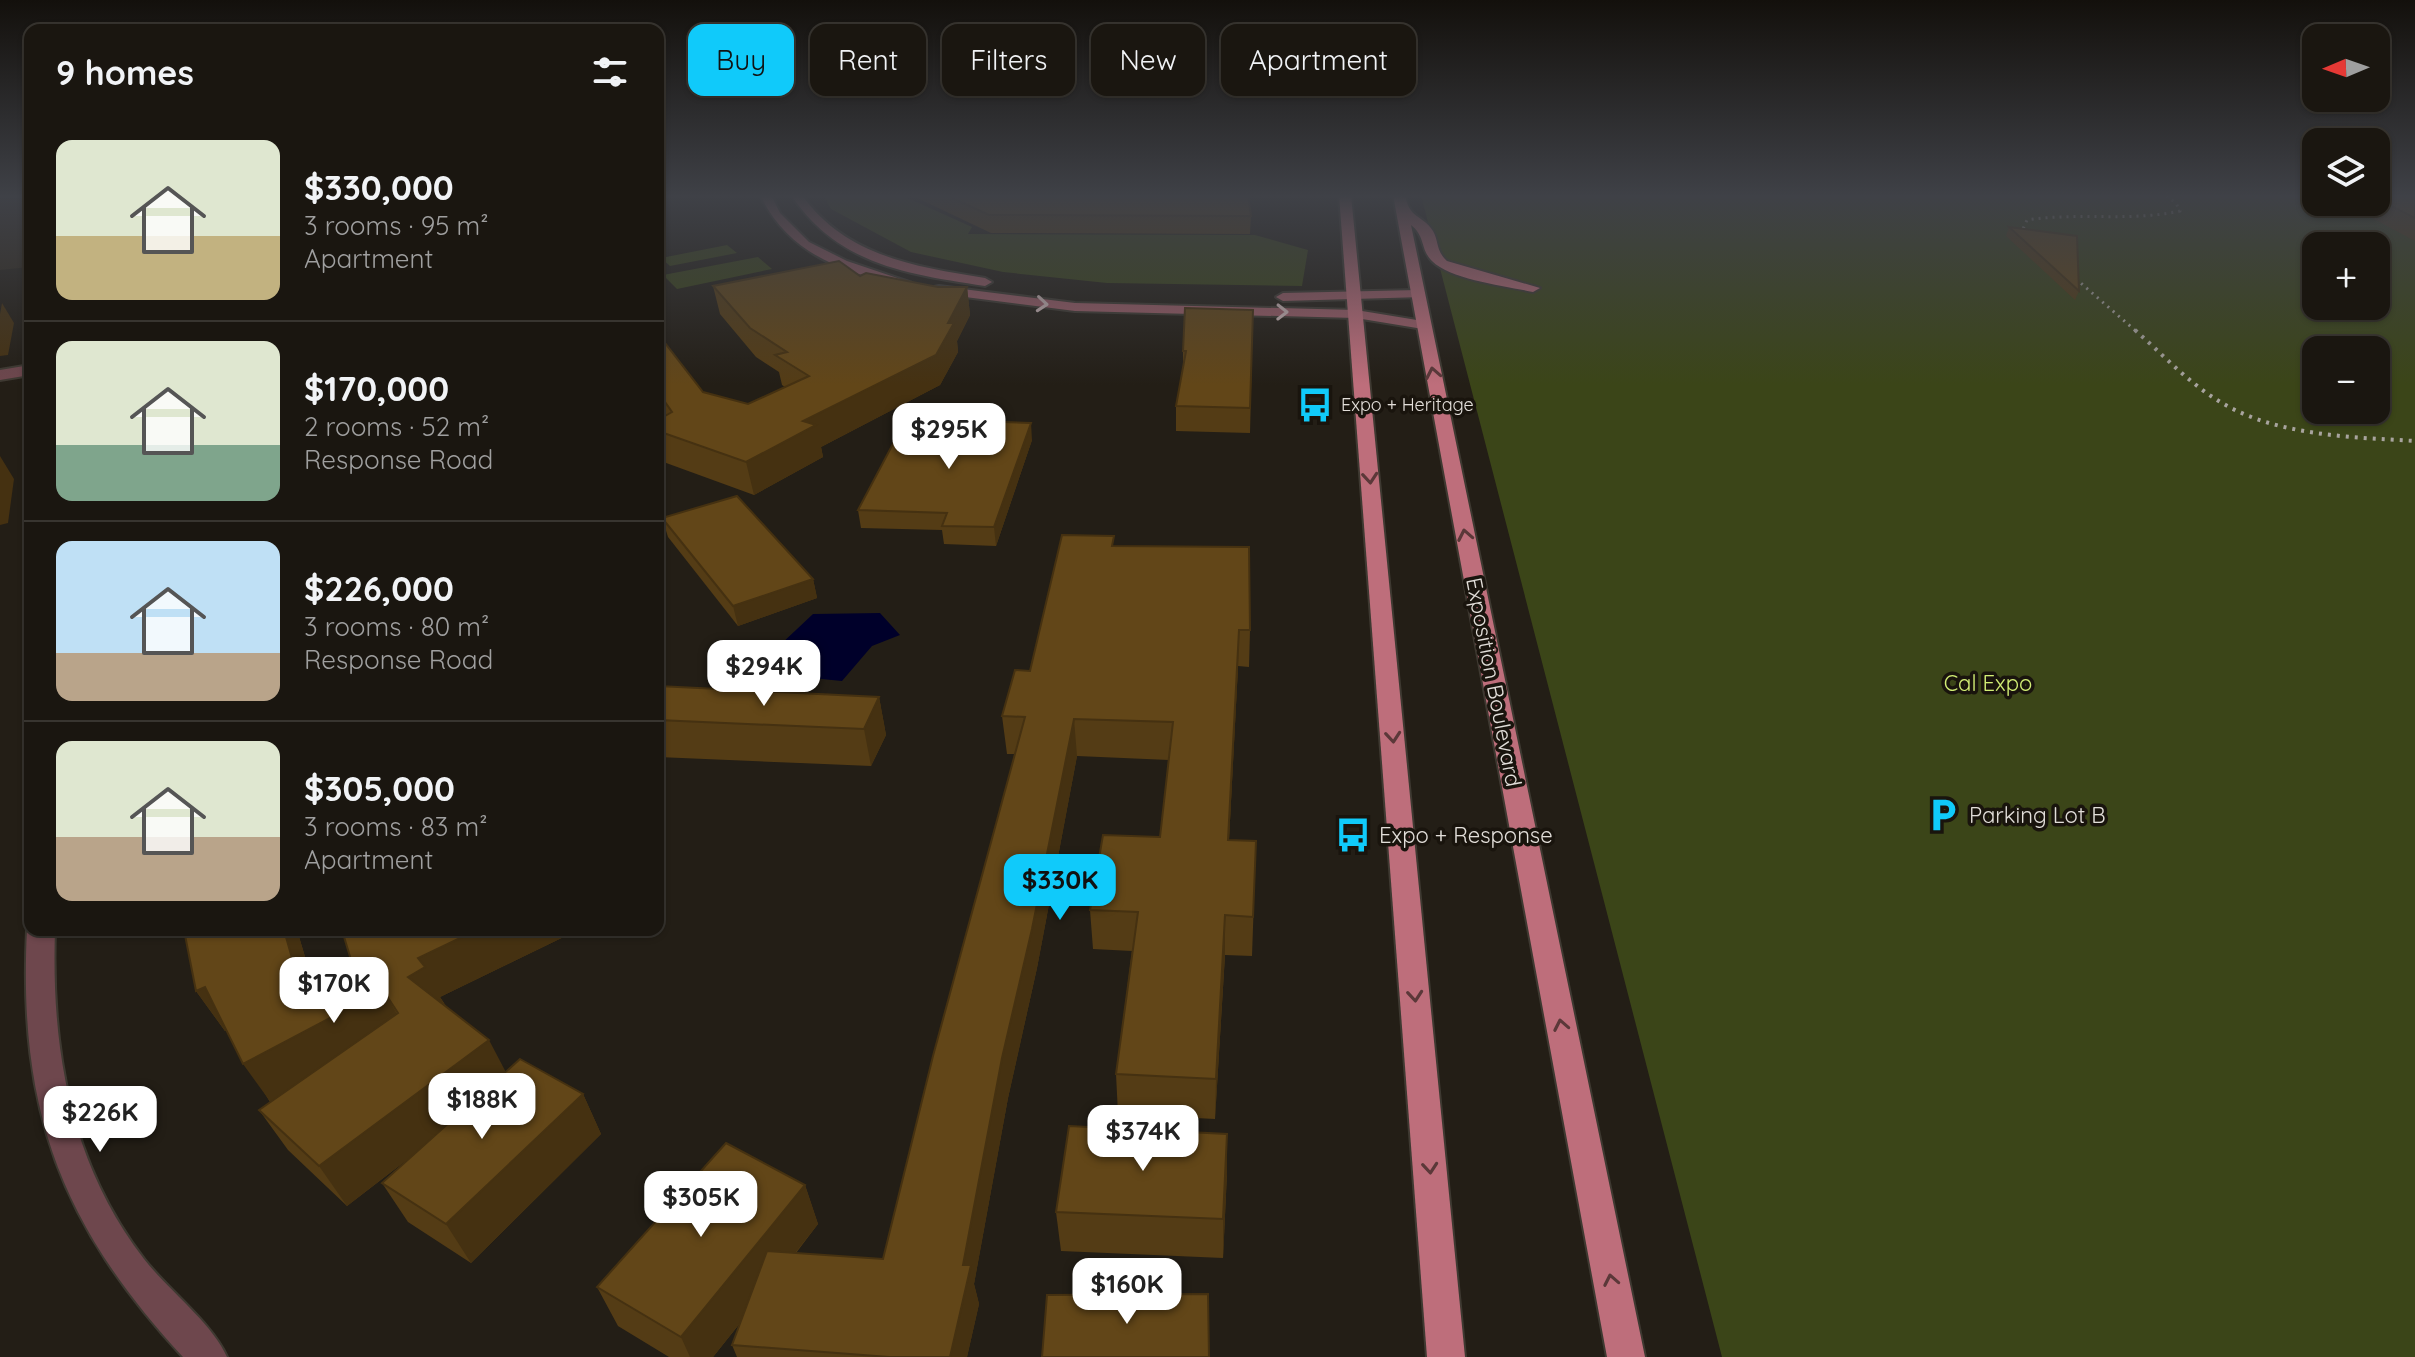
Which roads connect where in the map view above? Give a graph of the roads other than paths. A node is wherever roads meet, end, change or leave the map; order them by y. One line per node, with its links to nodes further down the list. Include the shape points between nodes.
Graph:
1 (834, 258): 9 (main road, one-way to 9, via 921,287 997,299 1075,307)
2 (884, 258): 8 (main road, via 970,280 1088,293)
3 (1351, 258): 8 (main road)
4 (1411, 258): 7 (main road, Exposition Boulevard)
5 (1436, 258): 6 (main road, via 1462,272)
6 (1533, 288)
7 (1418, 294): 8 (main road); 10 (main road, Exposition Boulevard)
8 (1355, 297): 9 (main road)
9 (1356, 314): 10 (main road); 15 (main road, one-way to 15)
10 (1423, 325): 16 (main road, Exposition Boulevard, one-way to 10)
11 (24, 371): 12 (street)
12 (0, 375)
13 (41, 936): 14 (street, via 41,1052 55,1116 78,1178 112,1242)
14 (208, 1357)
15 (1446, 1357)
16 (1626, 1357)

